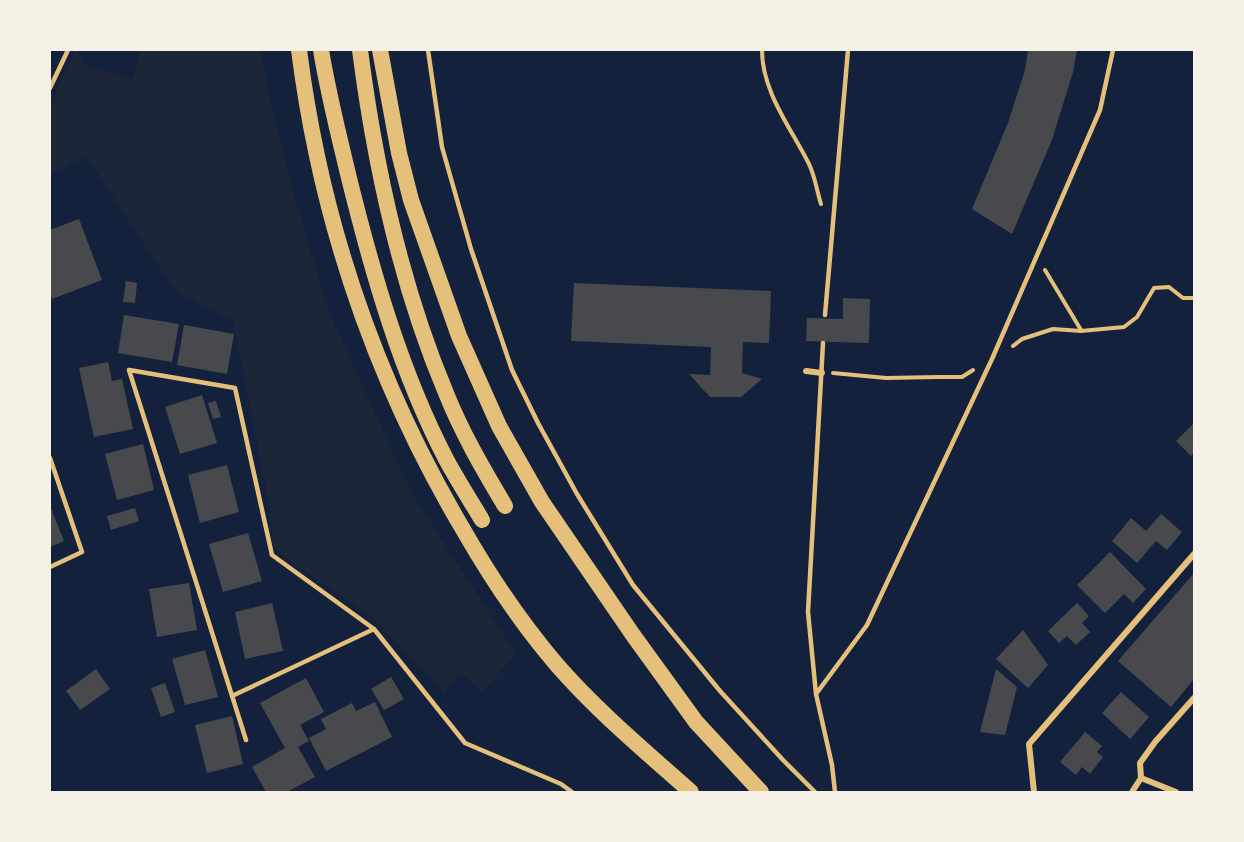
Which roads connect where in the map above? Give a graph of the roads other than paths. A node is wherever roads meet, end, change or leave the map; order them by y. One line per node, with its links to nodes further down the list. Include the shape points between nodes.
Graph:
1 (69, 50): 9 (lane)
2 (299, 50): 26 (highway, via 318,163 343,260 375,352 412,436 480,559 532,635 588,698)
3 (321, 50): 16 (highway, via 360,221 404,362 447,461)
4 (360, 50): 15 (highway, via 377,158 398,251 446,393 472,450)
5 (380, 50): 27 (highway, via 399,153 415,211 459,336 499,426 542,502 633,635 696,722)
6 (428, 50): 28 (lane, via 442,147 471,249 512,370 538,423 633,585 720,691)
7 (848, 50): 10 (lane)
8 (1113, 50): 20 (lane, via 1100,110 992,359 867,626)
9 (50, 88)
10 (825, 315)
11 (823, 343): 13 (lane)
12 (806, 371): 13 (street)
13 (822, 373): 20 (lane, via 808,612)
14 (50, 458): 18 (lane, via 82,552)
15 (505, 506)
16 (482, 520)
17 (1194, 554): 30 (street, via 1029,744)
18 (50, 567)
19 (374, 629): 21 (lane); 21 (lane, via 272,555 235,388 129,370); 25 (lane, via 465,743)
20 (816, 694): 29 (lane)
21 (232, 696): 23 (lane)
22 (1194, 698): 24 (street, via 1140,763)
23 (246, 740)
24 (1141, 778): 31 (street); 32 (street)
25 (572, 792)
26 (691, 792)
27 (761, 792)
28 (815, 792)
29 (835, 792)
30 (1034, 792)
31 (1132, 792)
32 (1176, 792)

